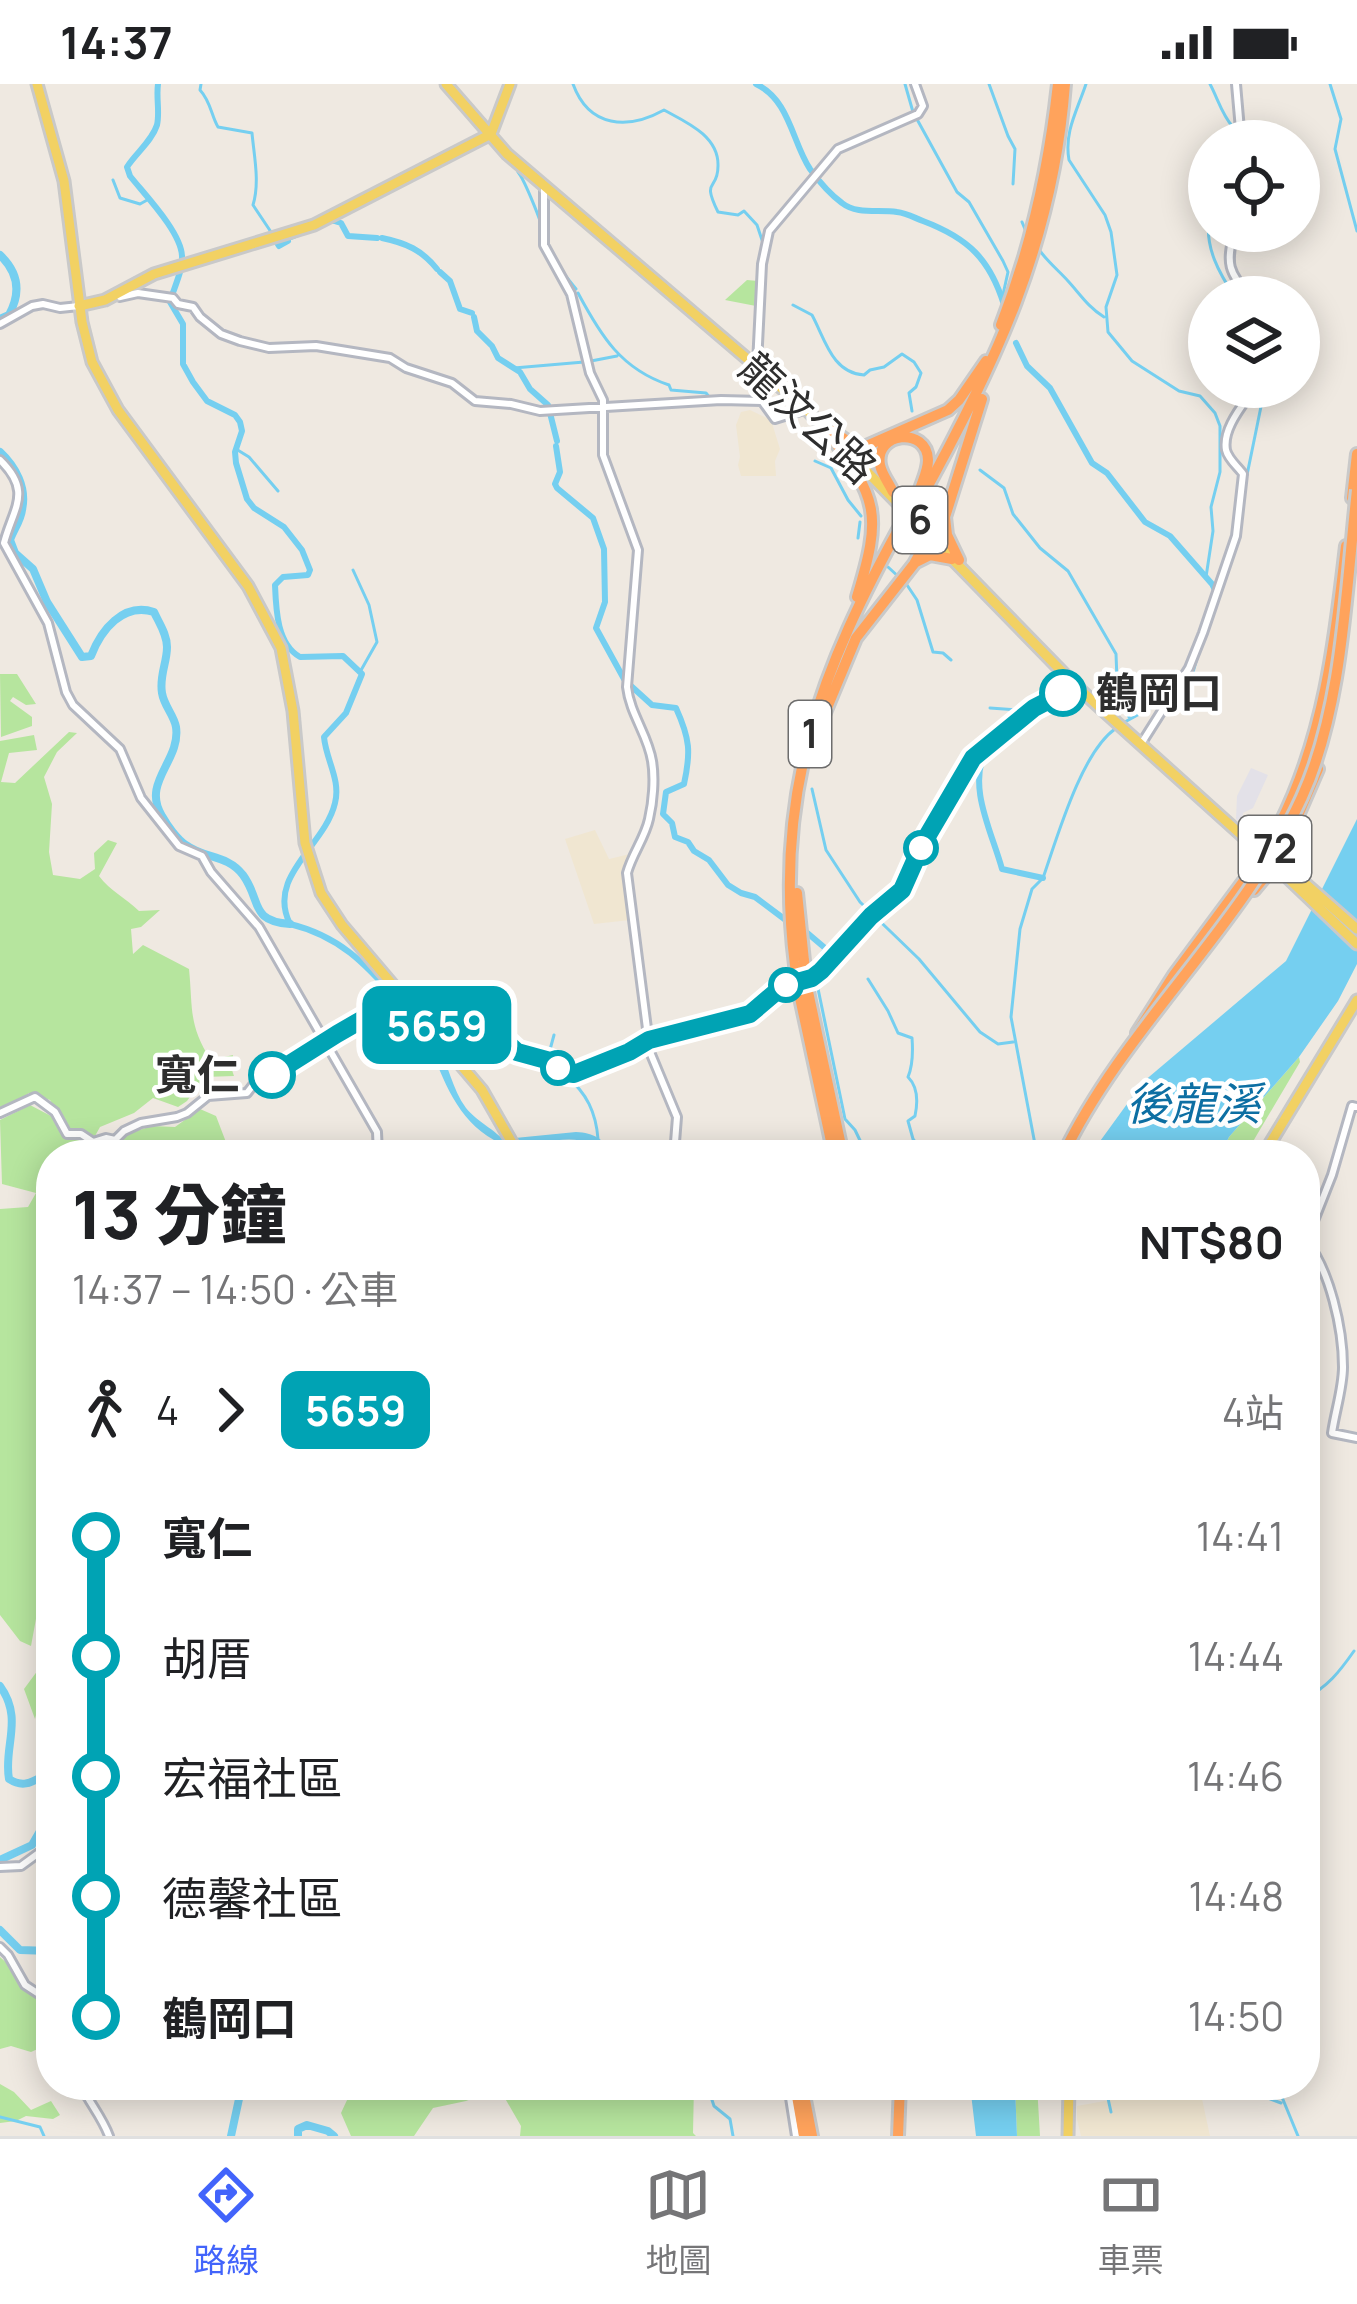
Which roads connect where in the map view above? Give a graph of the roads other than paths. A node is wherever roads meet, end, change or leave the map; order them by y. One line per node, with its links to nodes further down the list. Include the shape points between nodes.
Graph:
1 (38, 84): 11 (main road, via 64,182)
2 (446, 84): 8 (main road, 龍汶公路 / 6)
3 (510, 84): 8 (main road)
4 (915, 84): 15 (street, via 923,106 916,116 838,149 769,231)
5 (1061, 84): 13 (highway, 1, via 1047,205); 14 (highway, 1, via 1031,232)
6 (1236, 84): 7 (street)
7 (1239, 120)
8 (491, 134): 9 (main road, 龍汶公路 / 6); 10 (main road, via 314,225 154,274)
9 (545, 184): 15 (main road, 龍汶公路 / 6); 16 (street, via 544,245 571,294)
10 (105, 299): 11 (main road); 16 (street, via 171,298 221,334 269,348 390,358 452,382 475,401 552,411)
11 (79, 306): 12 (street, via 32,306); 46 (main road, via 92,362 111,398 276,637 292,697 314,875)
12 (0, 324)
13 (1004, 338): 27 (highway); 28 (highway, 1)
14 (986, 361): 20 (highway, via 948,410); 24 (highway, 1)
15 (757, 364): 17 (main road, 龍汶公路 / 6)
16 (603, 406): 17 (street, via 762,401 775,419); 50 (street, via 603,455 638,550 628,694 652,759 652,786 649,821 627,873)
17 (808, 408): 19 (main road, 龍汶公路 / 6)
18 (1241, 408): 38 (street, via 1226,446 1244,474 1236,536 1190,668)
19 (826, 427): 20 (highway, via 858,447); 23 (main road, 龍汶公路 / 6); 34 (highway, via 862,479 872,510 869,559)
20 (889, 435): 23 (highway)
21 (1357, 454): 33 (highway, 72, bridge)
22 (0, 460): 51 (street, via 19,492 4,543 48,623 73,705 120,749 141,798 178,846 202,856 259,927)
23 (864, 465): 26 (main road, 龍汶公路 / 6); 30 (main road, 龍汶公路 / 6)
24 (920, 489): 26 (highway, via 926,451 901,436 880,458); 28 (highway, 1)
25 (1357, 490): 35 (highway, 72, bridge)
26 (893, 492): 30 (main road, 龍汶公路 / 6)
27 (951, 498): 30 (highway); 31 (highway, via 945,530)
28 (916, 503): 29 (highway, 1, bridge)
29 (905, 522): 34 (highway, 1); 37 (highway, 1, via 850,634)
30 (931, 535): 31 (main road, 龍汶公路 / 6); 32 (highway)
31 (956, 560): 32 (highway, via 930,555); 36 (main road, 龍汶公路 / 6)
32 (914, 564): 37 (highway, via 856,638)
33 (1337, 628): 39 (highway, bridge, via 1312,749); 49 (highway, 72, bridge, via 1322,729 1293,809)
34 (838, 648): 44 (highway, 1, via 793,816 790,914)
35 (1339, 648): 39 (highway, bridge, via 1329,731 1313,783); 49 (highway, 72, bridge, via 1319,752 1288,824)
36 (1078, 684): 38 (main road, 龍汶公路 / 6); 45 (street, via 973,758 902,890)
37 (814, 739): 44 (highway, 1, via 796,864)
38 (1142, 742): 40 (main road, 6)
39 (1282, 834): 40 (highway); 41 (highway)
40 (1252, 841): 41 (main road, 6); 42 (highway)
41 (1272, 858): 42 (highway); 43 (main road, 6)
42 (1257, 874): 49 (highway)
43 (1357, 936)
44 (800, 963): 45 (highway, 1, bridge)
45 (803, 985): 50 (street, via 776,991 750,1014); 59 (highway, 1)
46 (398, 999): 48 (main road); 51 (street)
47 (1355, 1012): 61 (main road)
48 (425, 1022): 50 (street, via 491,1035 574,1074); 57 (main road, via 482,1090)
49 (1135, 1039): 60 (highway, 72, bridge)
50 (649, 1040): 58 (street, via 677,1117)
51 (325, 1042): 55 (street, via 243,1095 205,1097 187,1113 141,1123); 56 (street)
52 (1354, 1106): 62 (street)
53 (0, 1113): 54 (street, via 35,1097 56,1112 67,1134)
54 (90, 1140)
55 (115, 1140)
56 (377, 1140)
57 (510, 1140)
58 (675, 1140)
59 (836, 1140)
60 (1069, 1140)
61 (1275, 1140)
62 (1320, 1206)
63 (1320, 1268): 64 (street, via 1332,1291 1343,1366 1332,1432)
64 (1357, 1438)
65 (36, 1855): 66 (street)
66 (0, 1867)
67 (0, 1947): 68 (street)
68 (36, 1991)
69 (88, 2100): 73 (street)
70 (798, 2100): 74 (highway)
71 (897, 2100): 75 (highway)
72 (1071, 2100): 76 (main road)
73 (109, 2136)
74 (804, 2136)
75 (896, 2136)
76 (1070, 2136)

